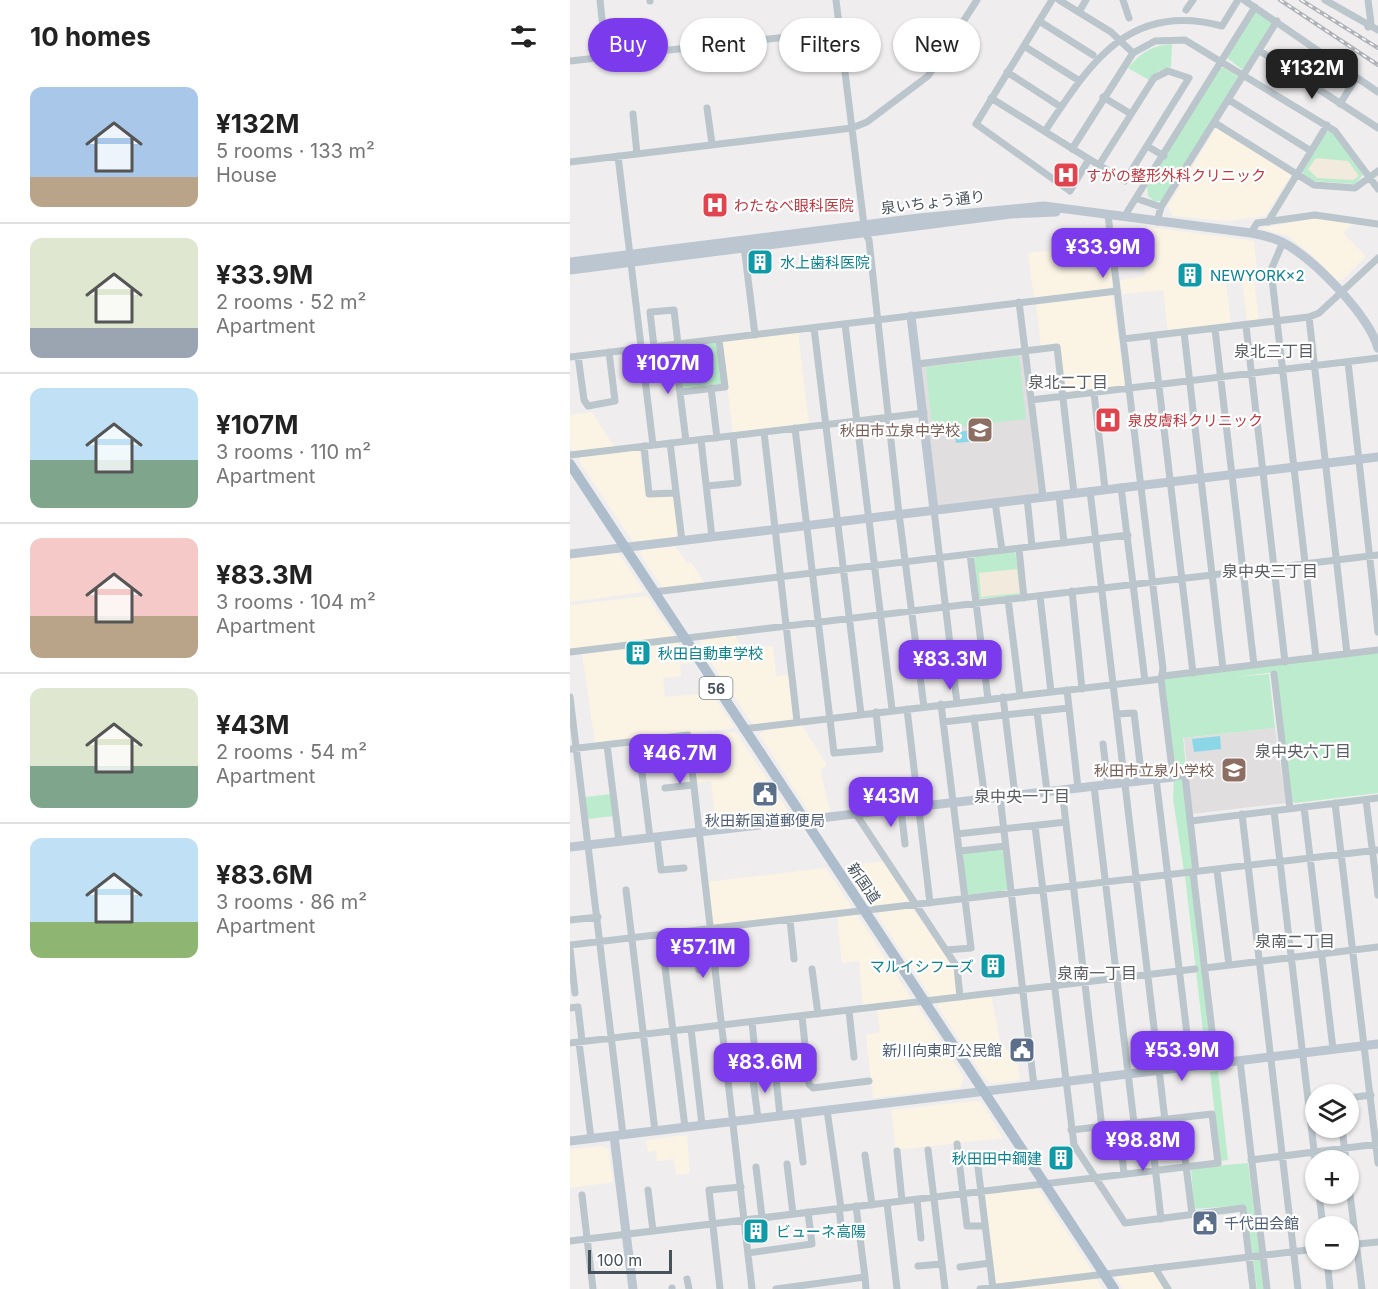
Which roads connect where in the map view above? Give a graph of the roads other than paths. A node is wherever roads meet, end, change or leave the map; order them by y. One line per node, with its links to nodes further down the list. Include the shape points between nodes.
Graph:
1 (600, 0): 15 (street)
2 (836, 0): 16 (street)
3 (977, 0): 49 (street, via 928,76 867,122)
4 (1052, 0): 17 (street)
5 (1059, 0): 14 (street)
6 (1086, 0): 14 (street)
7 (1123, 0): 21 (street, via 1132,17)
8 (1193, 0): 9 (street, via 1184,10 1222,26)
9 (1238, 0)
10 (1244, 0): 13 (street)
11 (1324, 0): 19 (street)
12 (1368, 0): 19 (street)
13 (1255, 8): 18 (street); 31 (street)
14 (1079, 12): 21 (street)
15 (602, 18)
16 (838, 18)
17 (1039, 21): 24 (street); 29 (street)
18 (1277, 21): 27 (street); 36 (street)
19 (1368, 27): 20 (street)
20 (1378, 30)
21 (1111, 32): 23 (street); 28 (street)
22 (779, 38): 26 (street)
23 (1105, 39)
24 (1024, 46): 34 (street); 37 (street)
25 (1099, 47): 29 (street)
26 (668, 50)
27 (1260, 51): 35 (street); 42 (street)
28 (1132, 53): 31 (street, via 1155,41 1174,39 1185,40); 39 (street)
29 (1093, 55): 37 (street)
30 (588, 60): 32 (street)
31 (1222, 61): 35 (street); 58 (street)
32 (570, 62)
33 (845, 72): 49 (street)
34 (1007, 72): 40 (street); 43 (street)
35 (1244, 75): 41 (street); 48 (street)
36 (1356, 78): 38 (street); 42 (street)
37 (1078, 81): 43 (street)
38 (1378, 92)
39 (1103, 97): 46 (street); 54 (street)
40 (991, 98): 51 (street); 59 (street, via 976,124 1070,191)
41 (1229, 100): 47 (street); 55 (street)
42 (1340, 104): 50 (street)
43 (1061, 107): 51 (street)
44 (707, 108): 52 (street)
45 (633, 114): 56 (street)
46 (1131, 114): 53 (street, via 1160,73 1176,72 1188,78); 61 (street)
47 (1215, 123): 63 (street); 67 (street)
48 (1327, 125): 55 (street); 64 (street, via 1344,139)
49 (852, 128): 52 (street); 73 (street)
50 (1378, 128)
51 (1045, 131): 54 (street)
52 (712, 144): 56 (street)
53 (1147, 146): 58 (street); 61 (street, via 1125,181)
54 (1072, 149): 59 (street)
55 (1311, 151): 63 (street)
56 (637, 154): 57 (street)
57 (618, 156): 60 (street); 78 (street)
58 (1164, 156): 66 (street)
59 (1089, 159): 61 (street)
60 (570, 162)
61 (1099, 165)
62 (1378, 171): 64 (street)
63 (1297, 175): 64 (street, via 1314,185 1355,188); 71 (street)
64 (1370, 177): 65 (street)
65 (1378, 189)
66 (1138, 198): 67 (street); 69 (street)
67 (1161, 207): 70 (street)
68 (1108, 215): 69 (street, 泉いちょう通り); 73 (street, 泉いちょう通り, via 1035,212); 81 (street)
69 (1124, 217): 70 (street, 泉いちょう通り)
70 (1157, 222): 74 (street, 泉いちょう通り)
71 (1268, 222): 72 (street, via 1315,215); 74 (street, via 1254,224)
72 (1378, 224)
73 (865, 229): 76 (street, 泉いちょう通り); 86 (street)
74 (1251, 233): 75 (street, 泉いちょう通り)
75 (1282, 242): 82 (street, 泉いちょう通り); 87 (street, via 1271,270)
76 (744, 244): 78 (street, 泉いちょう通り); 93 (street)
77 (1377, 257): 82 (street)
78 (631, 258): 79 (street, 泉いちょう通り); 80 (street, 泉いちょう通り); 99 (street)
79 (570, 262)
80 (570, 270)
81 (1117, 291): 83 (street); 95 (street)
82 (1340, 292): 85 (street, via 1319,313); 100 (street, 泉いちょう通り, via 1365,320)
83 (1019, 302): 84 (street); 101 (street)
84 (911, 316): 86 (street); 106 (street)
85 (1309, 317): 87 (street); 107 (street)
86 (878, 320): 88 (street); 120 (street)
87 (1278, 321): 89 (street); 108 (street)
88 (845, 324): 90 (street); 121 (street)
89 (1246, 326): 91 (street); 109 (street)
90 (814, 328): 93 (street); 122 (street)
91 (1215, 329): 92 (street); 110 (street)
92 (1184, 332): 94 (street); 111 (street)
93 (755, 335): 96 (street)
94 (1153, 336): 95 (street); 112 (street)
95 (1123, 339): 114 (street)
96 (719, 340): 97 (street); 113 (street, via 724,387)
97 (676, 345): 98 (street); 98 (street, via 674,310 650,312); 115 (street)
98 (654, 347): 99 (street)
99 (642, 348): 102 (street); 130 (street)
100 (1378, 348)
101 (1025, 351): 106 (street); 117 (street, via 1057,347); 118 (street)
102 (609, 352): 103 (street); 103 (street, via 615,401 588,406)
103 (574, 356)
104 (1378, 358): 105 (street)
105 (1348, 362): 107 (street); 134 (street)
106 (917, 364): 119 (street)
107 (1315, 366): 108 (street); 135 (street)
108 (1284, 370): 109 (street); 137 (street)
109 (1253, 374): 110 (street); 138 (street)
110 (1221, 378): 111 (street); 139 (street)
111 (1191, 381): 112 (street); 140 (street)
112 (1159, 385): 114 (street); 141 (street)
113 (711, 388): 115 (street); 126 (street)
114 (1129, 388): 116 (street); 142 (street)
115 (680, 392): 128 (street)
116 (1094, 393): 117 (street); 145 (street)
117 (1062, 396): 118 (street); 148 (street)
118 (1031, 400): 150 (street)
119 (924, 413): 120 (street); 153 (street)
120 (889, 417): 121 (street); 154 (street)
121 (857, 421): 122 (street); 155 (street)
122 (826, 424): 123 (street); 156 (street)
123 (795, 428): 124 (street); 157 (street)
124 (764, 432): 125 (street); 158 (street)
125 (733, 436): 126 (street); 143 (street, via 738,483)
126 (717, 438): 127 (street)
127 (701, 440): 128 (street); 143 (street)
128 (686, 441): 129 (street)
129 (670, 443): 130 (street); 147 (street)
130 (653, 445): 131 (street)
131 (644, 446): 132 (street); 147 (street, via 650,494)
132 (570, 455)
133 (1378, 457): 134 (street)
134 (1358, 459): 135 (street); 171 (street)
135 (1327, 463): 137 (street); 173 (street)
136 (570, 464): 165 (main road, 新国道 / 56)
137 (1296, 467): 138 (street); 175 (street)
138 (1265, 471): 139 (street); 177 (street)
139 (1232, 474): 140 (street); 179 (street)
140 (1201, 478): 141 (street); 181 (street)
141 (1170, 482): 142 (street); 183 (street)
142 (1140, 485): 144 (street); 184 (street)
143 (707, 486): 160 (street)
144 (1121, 487): 145 (street); 159 (street)
145 (1105, 489): 146 (street)
146 (1090, 491): 148 (street); 161 (street)
147 (676, 493): 162 (street)
148 (1074, 493): 149 (street)
149 (1059, 495): 150 (street); 163 (street)
150 (1042, 496): 151 (street)
151 (1028, 498): 152 (street); 164 (street)
152 (995, 502): 153 (street); 167 (street)
153 (934, 510): 154 (street); 172 (street)
154 (899, 514): 155 (street); 174 (street)
155 (869, 518): 156 (street); 176 (street)
156 (838, 522): 157 (street); 178 (street)
157 (806, 526): 158 (street); 180 (street)
158 (776, 530): 160 (street); 182 (street)
159 (1128, 535): 161 (street); 185 (street)
160 (712, 537): 162 (street)
161 (1095, 540): 163 (street); 186 (street)
162 (682, 541): 165 (street)
163 (1064, 543): 164 (street)
164 (1032, 546): 166 (street)
165 (625, 548): 168 (street); 188 (main road, 新国道 / 56)
166 (1019, 549): 167 (street); 190 (street)
167 (1002, 550): 169 (street)
168 (570, 554)
169 (970, 555): 172 (street); 192 (street)
170 (1378, 555): 171 (street)
171 (1370, 556): 173 (street); 199 (street)
172 (941, 558): 174 (street); 193 (street)
173 (1337, 560): 175 (street); 203 (street)
174 (906, 562): 176 (street); 194 (street)
175 (1305, 564): 177 (street); 204 (street)
176 (875, 566): 178 (street); 195 (street)
177 (1274, 568): 179 (street); 205 (street)
178 (844, 570): 180 (street); 196 (street)
179 (1243, 572): 181 (street); 206 (street)
180 (812, 574): 182 (street); 197 (street)
181 (1212, 575): 183 (street); 207 (street)
182 (781, 578): 188 (street); 198 (street)
183 (1182, 579): 184 (street); 208 (street)
184 (1152, 582): 185 (street); 210 (street)
185 (1133, 585): 186 (street); 211 (street)
186 (1101, 588): 187 (street); 212 (street)
187 (1072, 591): 189 (street); 213 (street)
188 (654, 592): 200 (main road, 新国道 / 56)
189 (1040, 596): 190 (street); 215 (street)
190 (1024, 598): 191 (street)
191 (1008, 599): 192 (street); 216 (street)
192 (977, 603): 193 (street); 219 (street)
193 (946, 607): 194 (street); 220 (street)
194 (912, 611): 195 (street); 222 (street)
195 (880, 615): 196 (street); 225 (street)
196 (849, 619): 197 (street); 228 (street)
197 (818, 622): 198 (street); 231 (street)
198 (787, 626): 200 (street); 233 (street)
199 (1378, 632)
200 (685, 639): 202 (street); 235 (main road, 新国道 / 56)
201 (1378, 650): 203 (street)
202 (570, 652)
203 (1347, 654): 204 (street)
204 (1316, 657): 205 (street)
205 (1285, 662): 206 (street)
206 (1254, 665): 207 (street)
207 (1223, 669): 208 (street)
208 (1193, 673): 210 (street)
209 (1274, 674): 261 (street)
210 (1162, 677): 211 (street); 240 (street)
211 (1145, 681): 212 (street)
212 (1113, 685): 213 (street); 229 (street)
213 (1082, 689): 214 (street)
214 (1067, 690): 215 (street); 223 (street)
215 (1051, 692): 216 (street)
216 (1020, 695): 218 (street)
217 (570, 697): 239 (street)
218 (1004, 697): 219 (street); 230 (street)
219 (988, 699): 220 (street)
220 (957, 703): 221 (street)
221 (941, 704): 222 (street); 234 (street)
222 (924, 706): 224 (street)
223 (1068, 708): 227 (street); 248 (street)
224 (907, 709): 225 (street); 258 (street)
225 (892, 710): 226 (street)
226 (876, 712): 228 (street); 231 (street, via 880,749 834,753)
227 (1037, 712): 230 (street); 250 (street)
228 (861, 714): 231 (street)
229 (1117, 714): 242 (street, via 1134,713); 243 (street)
230 (1005, 715): 232 (street); 251 (street)
231 (830, 717): 233 (street)
232 (974, 718): 234 (street); 254 (street)
233 (797, 721): 235 (street)
234 (943, 722): 256 (street)
235 (742, 729): 265 (main road, 新国道 / 56)
236 (638, 741): 238 (street); 245 (street, via 688,735); 272 (street)
237 (1103, 744): 244 (street)
238 (607, 745): 239 (street); 273 (street)
239 (573, 749): 275 (street)
240 (1173, 777): 241 (street); 267 (street, via 1185,775)
241 (1156, 778): 242 (street); 287 (street)
242 (1142, 780): 243 (street)
243 (1125, 782): 244 (street); 288 (street)
244 (1108, 784): 246 (street)
245 (693, 785): 247 (street); 270 (street)
246 (1094, 786): 248 (street); 289 (street)
247 (665, 788)
248 (1078, 788): 249 (street)
249 (1062, 790): 250 (street); 266 (street)
250 (1047, 791): 251 (street)
251 (1016, 795): 252 (street)
252 (1000, 797): 254 (street); 269 (street)
253 (1378, 798): 255 (street)
254 (985, 799): 256 (street)
255 (1366, 800): 257 (street); 278 (street)
256 (953, 803): 258 (street); 271 (street)
257 (1335, 803): 259 (street); 280 (street)
258 (919, 807): 260 (street); 296 (street)
259 (1304, 807): 261 (street); 281 (street)
260 (902, 809): 263 (street); 274 (street)
261 (1290, 809): 262 (street)
262 (1274, 811): 264 (street); 282 (street)
263 (856, 814): 265 (street); 297 (street)
264 (1242, 814): 267 (street); 283 (street)
265 (805, 821): 270 (street); 298 (main road, 新国道 / 56)
266 (1066, 822): 268 (street); 290 (street)
267 (1191, 822): 286 (street)
268 (1035, 826): 269 (street); 292 (street)
269 (1003, 829): 271 (street); 276 (street)
270 (698, 832): 272 (street); 302 (street)
271 (957, 834): 279 (street)
272 (653, 837): 273 (street); 284 (street, via 661,870)
273 (619, 841): 275 (street)
274 (905, 844)
275 (588, 845): 277 (street); 299 (street)
276 (1005, 846): 279 (street); 293 (street)
277 (570, 847)
278 (1375, 850): 280 (street); 294 (street)
279 (960, 851): 295 (street)
280 (1340, 854): 281 (street); 309 (street)
281 (1310, 858): 282 (street); 311 (street)
282 (1279, 862): 283 (street); 312 (street)
283 (1248, 866): 285 (street); 314 (street)
284 (684, 868)
285 (1217, 870): 286 (street); 315 (street)
286 (1195, 872): 287 (street); 316 (street)
287 (1167, 875): 288 (street); 320 (street)
288 (1136, 879): 289 (street); 321 (street)
289 (1105, 883): 290 (street); 322 (street)
290 (1074, 887): 292 (street); 323 (street)
291 (626, 890): 305 (street)
292 (1043, 890): 293 (street); 324 (street)
293 (1011, 894): 295 (street); 325 (street)
294 (1378, 895)
295 (966, 900): 296 (street); 310 (street, via 971,948)
296 (930, 903): 297 (street)
297 (915, 905): 298 (street); 310 (street)
298 (865, 911): 301 (street); 328 (main road, 新国道 / 56)
299 (598, 917): 300 (street); 306 (street)
300 (570, 920)
301 (790, 920): 302 (street); 313 (street)
302 (710, 929): 303 (street); 334 (street)
303 (695, 931): 304 (street); 319 (street)
304 (661, 935): 305 (street); 336 (street)
305 (632, 939): 306 (street); 337 (street)
306 (601, 942): 307 (street); 338 (street)
307 (570, 947): 326 (street)
308 (1378, 947): 309 (street)
309 (1353, 949): 311 (street); 342 (street)
310 (946, 950): 327 (street, via 957,967)
311 (1322, 954): 312 (street); 343 (street)
312 (1290, 958): 314 (street); 344 (street)
313 (794, 959)
314 (1259, 962): 315 (street); 346 (street)
315 (1228, 965): 316 (street)
316 (1205, 968): 349 (street)
317 (813, 969): 331 (street)
318 (1195, 969): 320 (street)
319 (699, 970)
320 (1179, 971): 321 (street); 350 (street)
321 (1148, 975): 322 (street); 352 (street)
322 (1117, 979): 323 (street); 354 (street)
323 (1085, 983): 324 (street); 355 (street)
324 (1054, 987): 325 (street); 357 (street)
325 (1023, 990): 327 (street); 359 (street)
326 (575, 993)
327 (960, 997): 328 (street)
328 (924, 1001): 330 (street); 360 (main road, 新国道 / 56)
329 (570, 1008): 339 (street, via 578,1007)
330 (849, 1011): 331 (street); 345 (street)
331 (818, 1014): 332 (street)
332 (802, 1016): 333 (street); 356 (street, via 809,1084 813,1088)
333 (752, 1022): 334 (street); 348 (street)
334 (720, 1026): 335 (street); 369 (street)
335 (691, 1029): 336 (street); 372 (street)
336 (673, 1031): 337 (street); 374 (street)
337 (643, 1034): 338 (street); 377 (street)
338 (612, 1038): 339 (street); 378 (street)
339 (581, 1042): 340 (street); 380 (street)
340 (570, 1043)
341 (1378, 1044): 342 (street)
342 (1365, 1045): 343 (street); 361 (street)
343 (1333, 1050): 344 (street)
344 (1302, 1053): 346 (street); 358 (street)
345 (854, 1057)
346 (1271, 1057): 347 (street); 390 (street)
347 (1240, 1061): 349 (street); 392 (street)
348 (756, 1063)
349 (1216, 1064): 350 (street)
350 (1191, 1067): 352 (street)
351 (775, 1069): 365 (street)
352 (1160, 1071): 354 (street); 368 (street)
353 (752, 1073): 366 (street)
354 (1128, 1075): 355 (street); 371 (street)
355 (1097, 1079): 357 (street); 375 (street)
356 (869, 1081)
357 (1066, 1082): 359 (street); 376 (street)
358 (1308, 1084)
359 (1034, 1086): 360 (street)
360 (983, 1091): 363 (street); 401 (main road, 新国道 / 56)
361 (1371, 1095): 362 (street); 383 (street)
362 (1359, 1097)
363 (827, 1110): 364 (street); 413 (street)
364 (797, 1114): 365 (street); 393 (street)
365 (780, 1116): 366 (street)
366 (758, 1118): 369 (street)
367 (1180, 1118): 368 (street); 397 (street); 397 (street, via 1212,1114 1218,1163)
368 (1165, 1120): 370 (street)
369 (731, 1121): 372 (street); 402 (street)
370 (1150, 1122): 371 (street); 398 (street)
371 (1134, 1123): 373 (street)
372 (702, 1125): 374 (street)
373 (1119, 1126): 375 (street); 399 (street)
374 (685, 1127): 377 (street)
375 (1102, 1128): 376 (street)
376 (1071, 1130): 400 (street, via 1074,1144)
377 (655, 1131): 378 (street)
378 (618, 1135): 380 (street); 424 (street)
379 (1344, 1138): 384 (street)
380 (591, 1139): 381 (street)
381 (570, 1141)
382 (957, 1144): 405 (street)
383 (1377, 1144): 384 (street); 394 (street)
384 (1345, 1148): 386 (street)
385 (928, 1150): 407 (street)
386 (1330, 1150)
387 (897, 1151): 409 (street)
388 (1305, 1153): 390 (street)
389 (865, 1155): 411 (street)
390 (1283, 1156): 392 (street); 431 (street)
391 (965, 1160): 404 (street, via 977,1159)
392 (1251, 1160): 433 (street)
393 (802, 1162)
394 (1378, 1163)
395 (787, 1164): 415 (street)
396 (756, 1167): 417 (street)
397 (1186, 1167): 398 (street); 416 (street)
398 (1155, 1172): 399 (street); 419 (street)
399 (1124, 1174): 400 (street)
400 (1095, 1178): 401 (street); 419 (street, via 1125,1223)
401 (1045, 1184): 404 (street); 442 (main road, 新国道 / 56)
402 (741, 1186): 418 (street); 420 (street, via 709,1190)
403 (648, 1190): 422 (street)
404 (980, 1192): 405 (street); 421 (street)
405 (962, 1194): 407 (street); 421 (street, via 967,1227)
406 (582, 1195): 426 (street)
407 (933, 1198): 408 (street); 436 (street)
408 (917, 1200): 409 (street); 425 (street)
409 (902, 1201): 410 (street)
410 (887, 1203): 411 (street); 454 (street)
411 (872, 1205): 412 (street)
412 (856, 1206): 413 (street); 443 (street)
413 (840, 1208): 414 (street); 423 (street)
414 (808, 1212): 415 (street); 432 (street, via 812,1244)
415 (793, 1214): 417 (street)
416 (1192, 1214): 419 (street); 434 (street, via 1243,1208)
417 (762, 1217): 418 (street)
418 (744, 1219): 420 (street); 432 (street)
419 (1161, 1219)
420 (713, 1223): 422 (street); 450 (street)
421 (985, 1226): 435 (street)
422 (653, 1231): 424 (street)
423 (842, 1233)
424 (625, 1235): 426 (street); 448 (street)
425 (921, 1238)
426 (586, 1239): 427 (street); 447 (street)
427 (570, 1241)
428 (1378, 1242): 429 (street)
429 (1359, 1244)
430 (1305, 1250): 431 (street)
431 (1294, 1252): 433 (street); 461 (street)
432 (748, 1253): 451 (street)
433 (1263, 1256): 434 (street); 460 (street)
434 (1250, 1258): 439 (street); 459 (street)
435 (990, 1263): 438 (street); 446 (street)
436 (942, 1264): 437 (street); 455 (street)
437 (918, 1266)
438 (960, 1267)
439 (1155, 1268): 442 (street); 458 (street)
440 (1328, 1270): 462 (street)
441 (1358, 1270): 463 (street)
442 (1104, 1274): 446 (street); 457 (main road, 新国道 / 56)
443 (865, 1277): 445 (street); 453 (street)
444 (687, 1279): 449 (street)
445 (817, 1286): 452 (street)
446 (993, 1288): 456 (street)
447 (593, 1289)
448 (633, 1289)
449 (689, 1289)
450 (720, 1289)
451 (752, 1289)
452 (776, 1289)
453 (866, 1289)
454 (897, 1289)
455 (945, 1289)
456 (980, 1289)
457 (1114, 1289)
458 (1168, 1289)
459 (1253, 1289)
460 (1267, 1289)
461 (1298, 1289)
462 (1330, 1289)
463 (1362, 1289)

